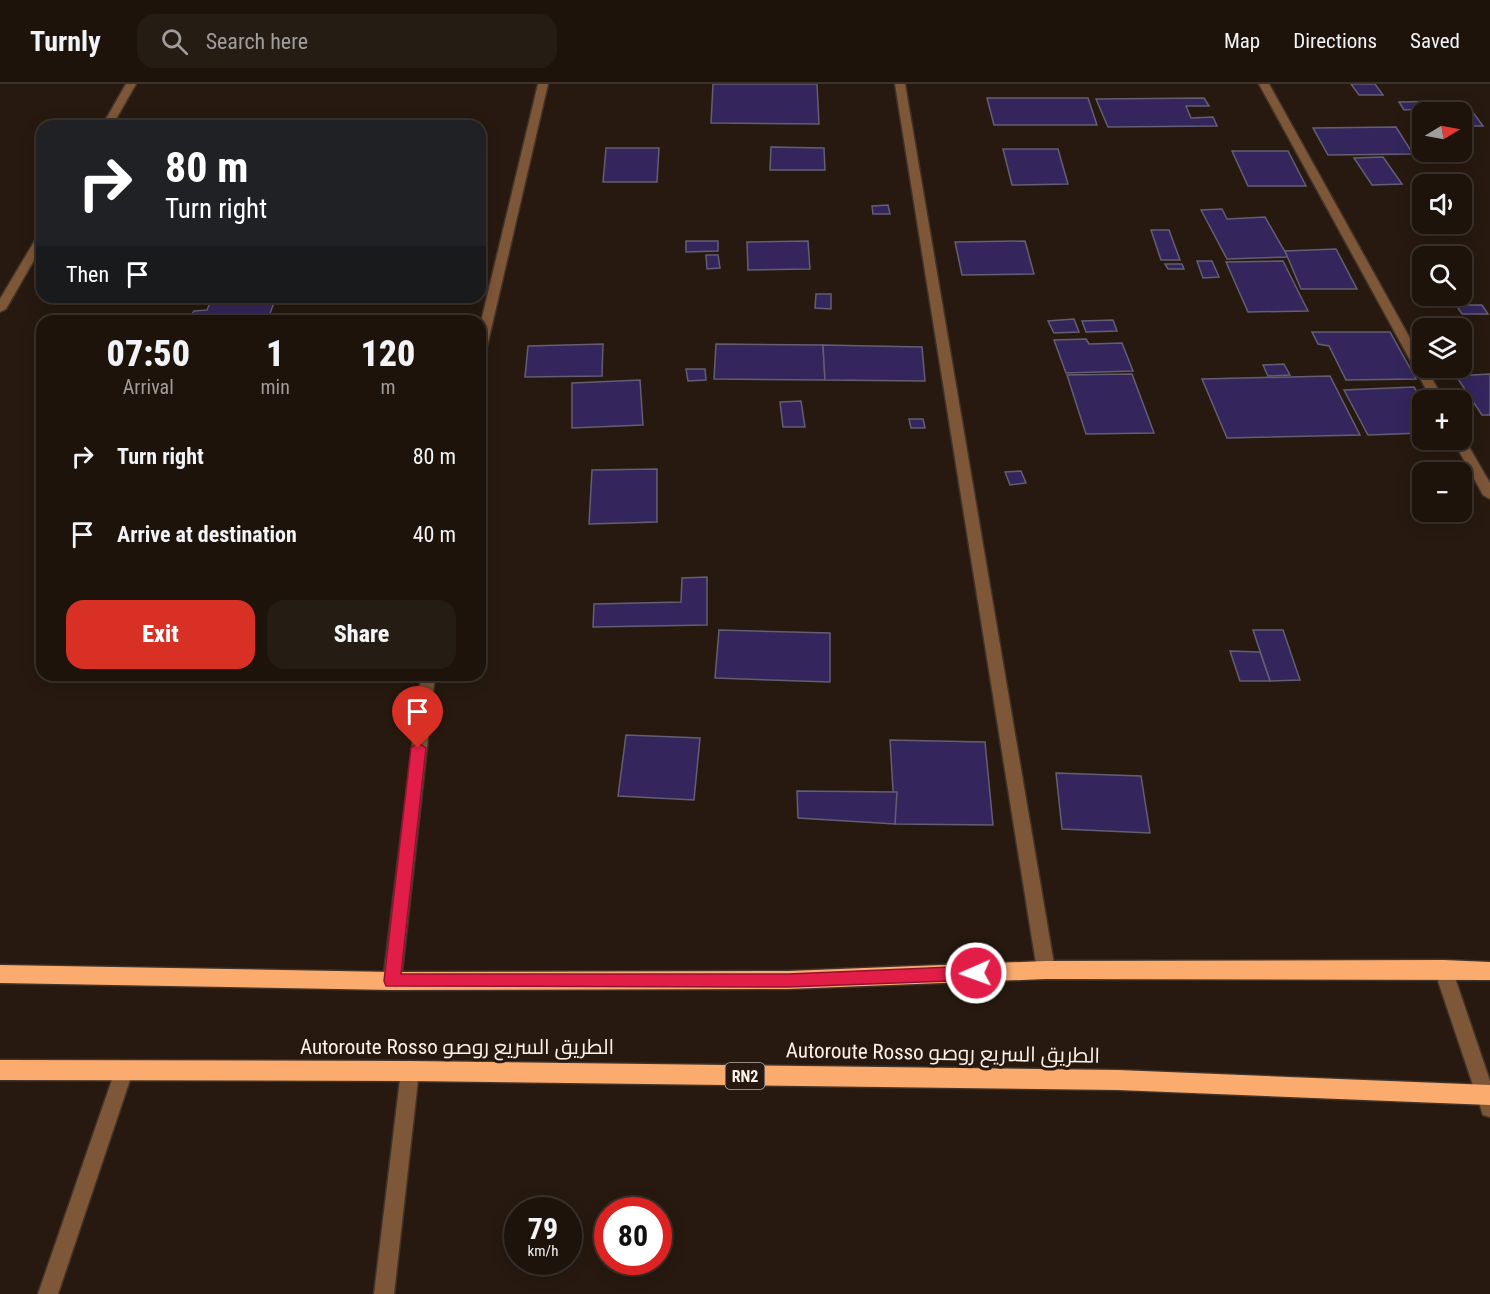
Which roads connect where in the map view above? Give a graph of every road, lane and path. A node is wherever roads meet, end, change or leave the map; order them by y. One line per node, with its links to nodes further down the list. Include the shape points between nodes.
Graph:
1 (131, 84): 5 (street)
2 (543, 84): 8 (street)
3 (900, 84): 14 (street)
4 (1264, 84): 9 (street)
5 (110, 120)
6 (36, 247): 7 (street)
7 (0, 309)
8 (486, 326)
9 (1432, 390)
10 (1465, 450): 11 (street)
11 (1490, 495)
12 (427, 681): 17 (street)
13 (1443, 969): 14 (highway); 15 (highway); 21 (street)
14 (1046, 970): 17 (highway, via 788,980)
15 (1490, 971)
16 (0, 974): 17 (highway)
17 (392, 981)
18 (0, 1070): 19 (highway, Autoroute Rosso الطريق السريع روصو / RN2)
19 (124, 1071): 20 (highway, Autoroute Rosso الطريق السريع روصو / RN2); 22 (street)
20 (410, 1071): 21 (highway, Autoroute Rosso الطريق السريع روصو / RN2, via 1118,1080); 23 (street)
21 (1488, 1100)
22 (48, 1294)
23 (384, 1294)

